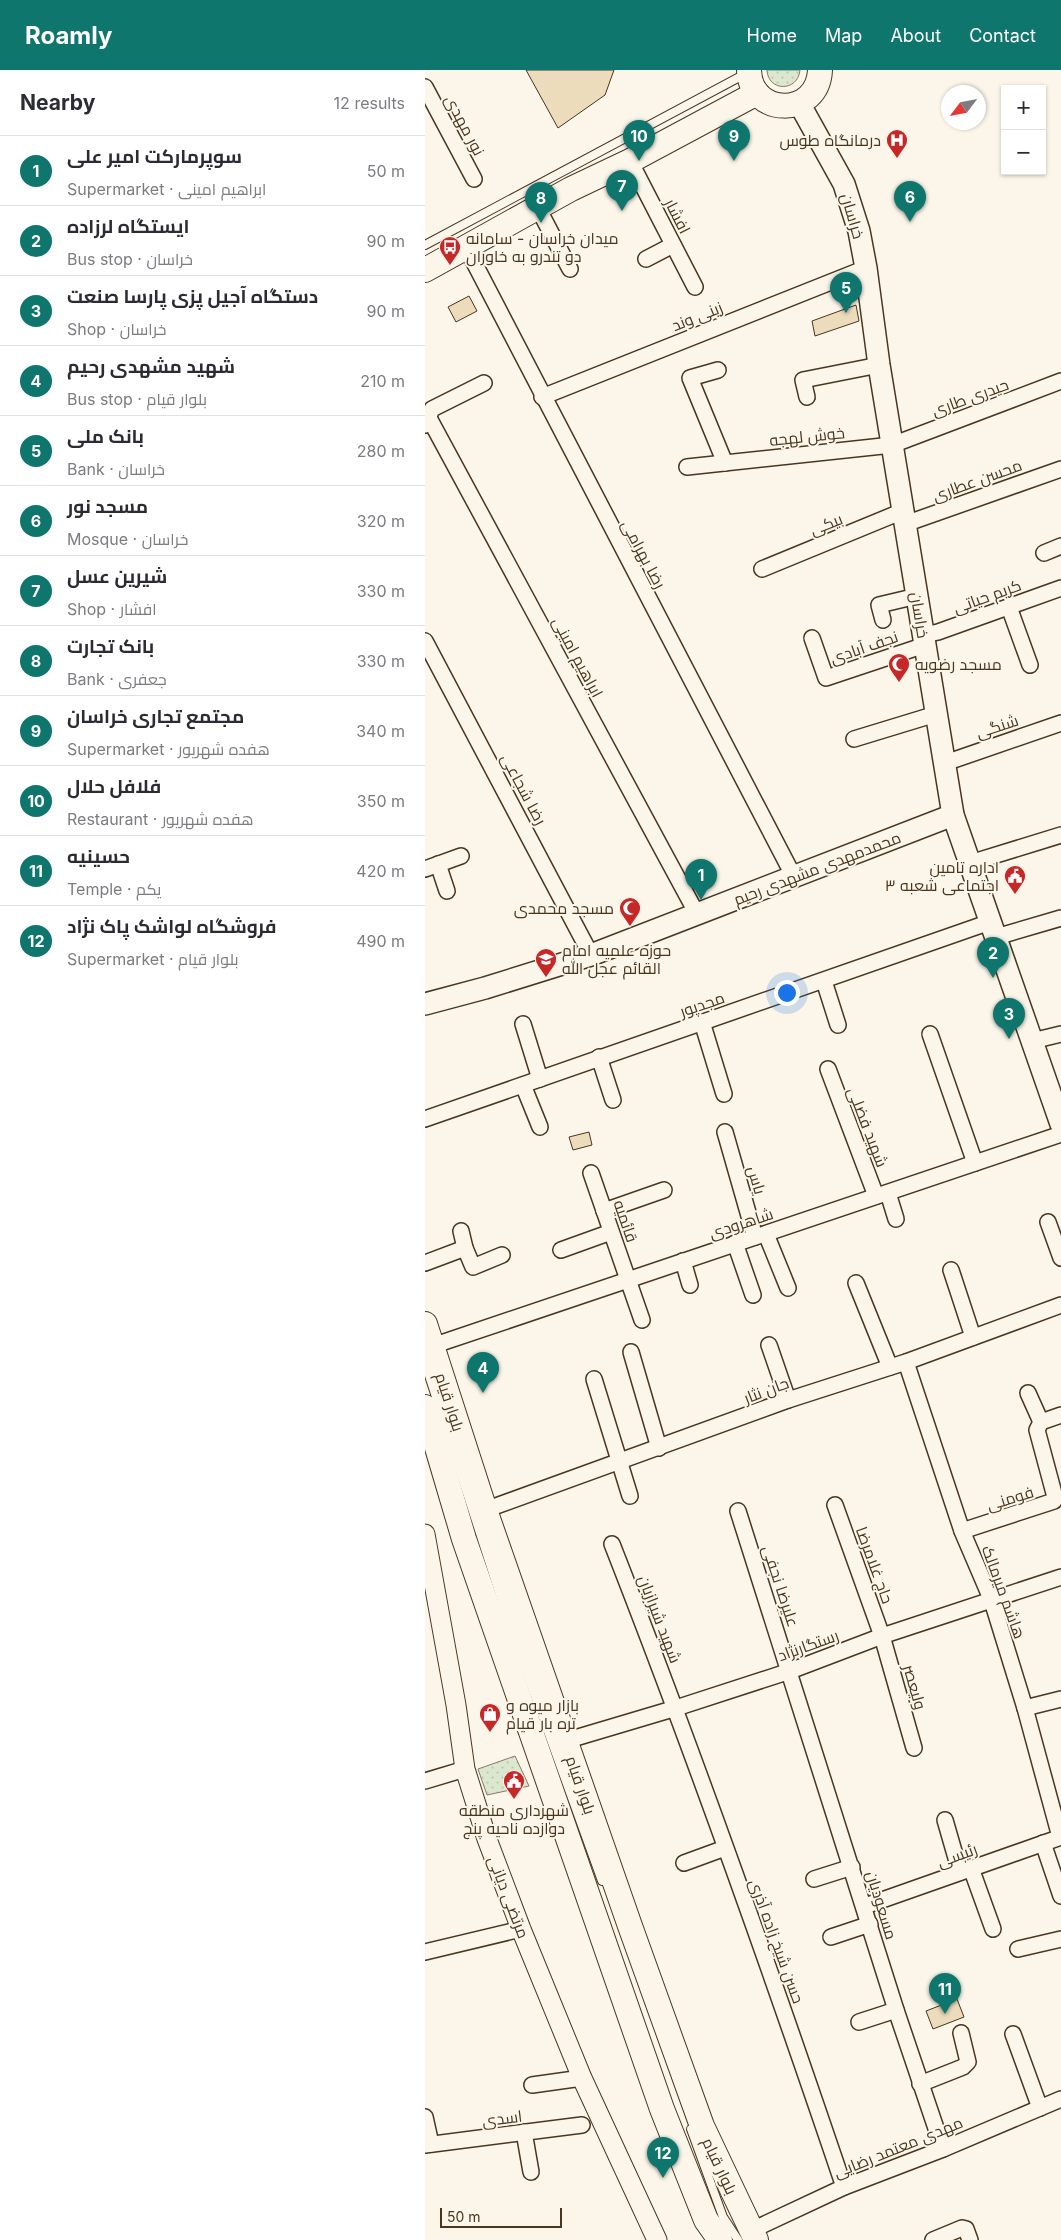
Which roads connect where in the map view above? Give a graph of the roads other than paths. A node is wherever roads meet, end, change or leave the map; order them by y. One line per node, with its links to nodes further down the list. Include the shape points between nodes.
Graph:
1 (821, 71): 4 (main road, via 814,90)
2 (752, 78): 4 (main road, via 766,101 788,106); 5 (main road); 8 (lane)
3 (425, 87): 6 (street, نور مهدی)
4 (799, 103): 12 (main road, خراسان, via 844,184 859,231)
5 (630, 161): 7 (main road); 9 (street, افشار)
6 (474, 179)
7 (538, 208): 10 (main road); 13 (street)
8 (425, 244)
9 (673, 245): 11 (street); 15 (street, افشار)
10 (466, 247): 14 (main road); 20 (street, رضا بهرامی)
11 (647, 259)
12 (866, 268): 16 (main road, خراسان); 20 (street, زینی وند)
13 (570, 269)
14 (425, 270)
15 (695, 287)
16 (879, 364): 21 (street, via 803,380); 23 (main road, خراسان)
17 (718, 370): 24 (street, via 690,378)
18 (1061, 382): 23 (street, حیدری طاری)
19 (484, 383): 22 (street, via 432,409)
20 (542, 397): 48 (street, رضا بهرامی)
21 (807, 397)
22 (427, 421): 50 (street, ابراهیم امینی)
23 (892, 444): 24 (street, خوش لهجه); 27 (main road, خراسان)
24 (725, 463): 25 (street, خوش لهجه)
25 (687, 467)
26 (1061, 469): 27 (street, محسن عطاری)
27 (904, 518): 30 (street, بیکی); 32 (main road, خراسان)
28 (1061, 546): 29 (street)
29 (1044, 553)
30 (762, 569)
31 (1061, 588): 34 (street, کریم حیاتی)
32 (917, 596): 33 (street); 36 (main road, خراسان)
33 (880, 606)
34 (1009, 607): 36 (street, کریم حیاتی); 38 (street)
35 (812, 638): 36 (street, نجف آبادی, via 826,678)
36 (924, 640): 39 (main road, خراسان)
37 (425, 641): 53 (street, رضا شجاعی)
38 (1030, 665)
39 (937, 714): 41 (street); 42 (main road, خراسان)
40 (1061, 723): 42 (street, شنگی)
41 (854, 739)
42 (945, 763): 43 (main road, خراسان)
43 (953, 815): 46 (main road, خراسان); 48 (main road, محمدمهدی مشهدی رحیم)
44 (1061, 835): 46 (street)
45 (461, 856): 47 (street)
46 (970, 863): 52 (main road, خراسان)
47 (432, 867): 49 (street)
48 (794, 877): 50 (main road, محمدمهدی مشهدی رحیم)
49 (447, 891)
50 (697, 914): 53 (main road, محمدمهدی مشهدی رحیم)
51 (1061, 918): 52 (street, مجدپور)
52 (993, 929): 54 (street, مجدپور); 61 (main road, خراسان)
53 (591, 955): 55 (main road, محمدمهدی مشهدی رحیم)
54 (824, 981): 56 (street, مجدپور); 58 (street)
55 (425, 1004)
56 (702, 1022): 62 (street, مجدپور); 66 (street)
57 (523, 1024): 64 (street)
58 (837, 1025)
59 (930, 1034): 73 (street)
60 (1061, 1034): 61 (street)
61 (1032, 1041): 69 (main road, خراسان)
62 (599, 1058): 64 (street, مجدپور); 67 (street)
63 (828, 1069): 76 (street, شهید فضلی)
64 (540, 1079): 65 (street, مجدپور)
65 (523, 1085): 68 (street, مجدپور); 70 (street)
66 (724, 1094)
67 (613, 1100)
68 (425, 1119)
69 (1061, 1124)
70 (540, 1127)
71 (725, 1132): 82 (street, یاس)
72 (1061, 1134): 73 (street, شاهرودی)
73 (975, 1163): 76 (street, شاهرودی)
74 (591, 1173): 77 (street, قائمیه)
75 (664, 1190): 77 (street)
76 (882, 1195): 78 (street, شهید فضلی); 82 (street, شاهرودی)
77 (604, 1211): 81 (street, قائمیه)
78 (896, 1219)
79 (1048, 1222): 87 (street)
80 (461, 1231): 84 (street)
81 (611, 1232): 85 (street); 91 (street, قائمیه)
82 (761, 1235): 83 (street, شاهرودی); 94 (street, یاس)
83 (735, 1243): 88 (street, شاهرودی); 95 (street)
84 (465, 1248): 86 (street, via 473,1267); 89 (street)
85 (561, 1250)
86 (502, 1255)
87 (1061, 1258)
88 (683, 1261): 91 (street, شاهرودی); 93 (street)
89 (425, 1262)
90 (951, 1270): 99 (street)
91 (628, 1280): 97 (street, قائمیه); 102 (street, شاهرودی)
92 (856, 1283): 104 (street)
93 (690, 1286)
94 (788, 1288)
95 (753, 1295)
96 (1061, 1305): 99 (street, جان نثار)
97 (642, 1320)
98 (425, 1324): 102 (main road, بلوار قیام)
99 (973, 1337): 103 (street, جان نثار)
100 (769, 1345): 107 (street)
101 (631, 1352): 111 (street)
102 (429, 1355): 115 (main road, بلوار قیام); 140 (lane, via 511,1629)
103 (906, 1362): 104 (street, جان نثار); 117 (street, هاشم میرمالک)
104 (890, 1367): 107 (street, جان نثار)
105 (594, 1379): 112 (street)
106 (1028, 1393): 110 (street)
107 (788, 1400): 111 (street, جان نثار)
108 (425, 1407): 169 (main road, بلوار قیام, via 467,1548 662,2109 707,2220)
109 (1061, 1415): 110 (street)
110 (1041, 1422): 117 (street, فومنی, via 1037,1430 1054,1501)
111 (659, 1448): 112 (street, جان نثار)
112 (618, 1463): 113 (street); 115 (street, جان نثار)
113 (630, 1496)
114 (835, 1505): 123 (street, حاج غلامرضا)
115 (485, 1510): 128 (main road, بلوار قیام)
116 (738, 1511): 124 (street, علیرضا نجفی)
117 (962, 1531): 122 (street, هاشم میرمالک)
118 (425, 1534): 120 (street, مرتضی دیانی)
119 (612, 1544): 126 (street, شهید شیرازیان)
120 (428, 1565): 130 (street, مرتضی دیانی)
121 (1061, 1577): 122 (street, رستگارنژاد)
122 (992, 1601): 123 (street, رستگارنژاد); 127 (street, هاشم میرمالک)
123 (882, 1636): 124 (street, رستگارنژاد); 129 (street, ولیعصر)
124 (789, 1671): 126 (street, رستگارنژاد); 137 (street, مسعودیان)
125 (1061, 1699): 127 (street)
126 (676, 1708): 128 (street, رستگارنژاد); 135 (street, حسن شیخ زاده آذری)
127 (1025, 1708): 133 (street, هاشم میرمالک)
128 (565, 1741): 167 (main road, بلوار قیام, via 702,2126)
129 (913, 1748)
130 (465, 1769): 131 (street); 144 (street, مرتضی دیانی)
131 (425, 1781)
132 (945, 1820): 138 (street)
133 (1060, 1837): 134 (street, رئیسی)
134 (1043, 1843): 138 (street, رئیسی); 141 (street)
135 (725, 1848): 136 (street); 166 (street, حسن شیخ زاده آذری, via 769,1965)
136 (684, 1863)
137 (852, 1867): 139 (street); 142 (street, مسعودیان)
138 (966, 1870): 142 (street, رئیسی); 145 (street)
139 (814, 1879)
140 (605, 1890)
141 (1061, 1896)
142 (865, 1906): 143 (street, مسعودیان)
143 (870, 1924): 146 (street); 150 (street, مسعودیان)
144 (521, 1929): 148 (street); 154 (street, مرتضی دیانی)
145 (993, 1929)
146 (831, 1937)
147 (1061, 1939): 149 (street)
148 (426, 1948)
149 (1018, 1949)
150 (896, 2010): 151 (street); 155 (street, مسعودیان)
151 (859, 2022)
152 (961, 2033): 155 (street, via 968,2062)
153 (1013, 2034): 158 (street)
154 (582, 2078): 156 (street); 168 (street, مرتضی دیانی)
155 (920, 2084): 164 (street, مسعودیان)
156 (533, 2085)
157 (1061, 2099): 158 (street, مهدی معتمد رضایی)
158 (1039, 2108): 164 (street, مهدی معتمد رضایی)
159 (425, 2117): 163 (street)
160 (689, 2124): 167 (lane, via 723,2217)
161 (582, 2125): 162 (street, اسدی)
162 (524, 2132): 163 (street, اسدی); 165 (street)
163 (428, 2144)
164 (943, 2149): 166 (street, مهدی معتمد رضایی)
165 (531, 2172)
166 (844, 2187): 167 (street, مهدی معتمد رضایی)
167 (748, 2237)
168 (657, 2240)
169 (720, 2240)
170 (933, 2240): 171 (street, via 962,2228 966,2229)
171 (970, 2240)

